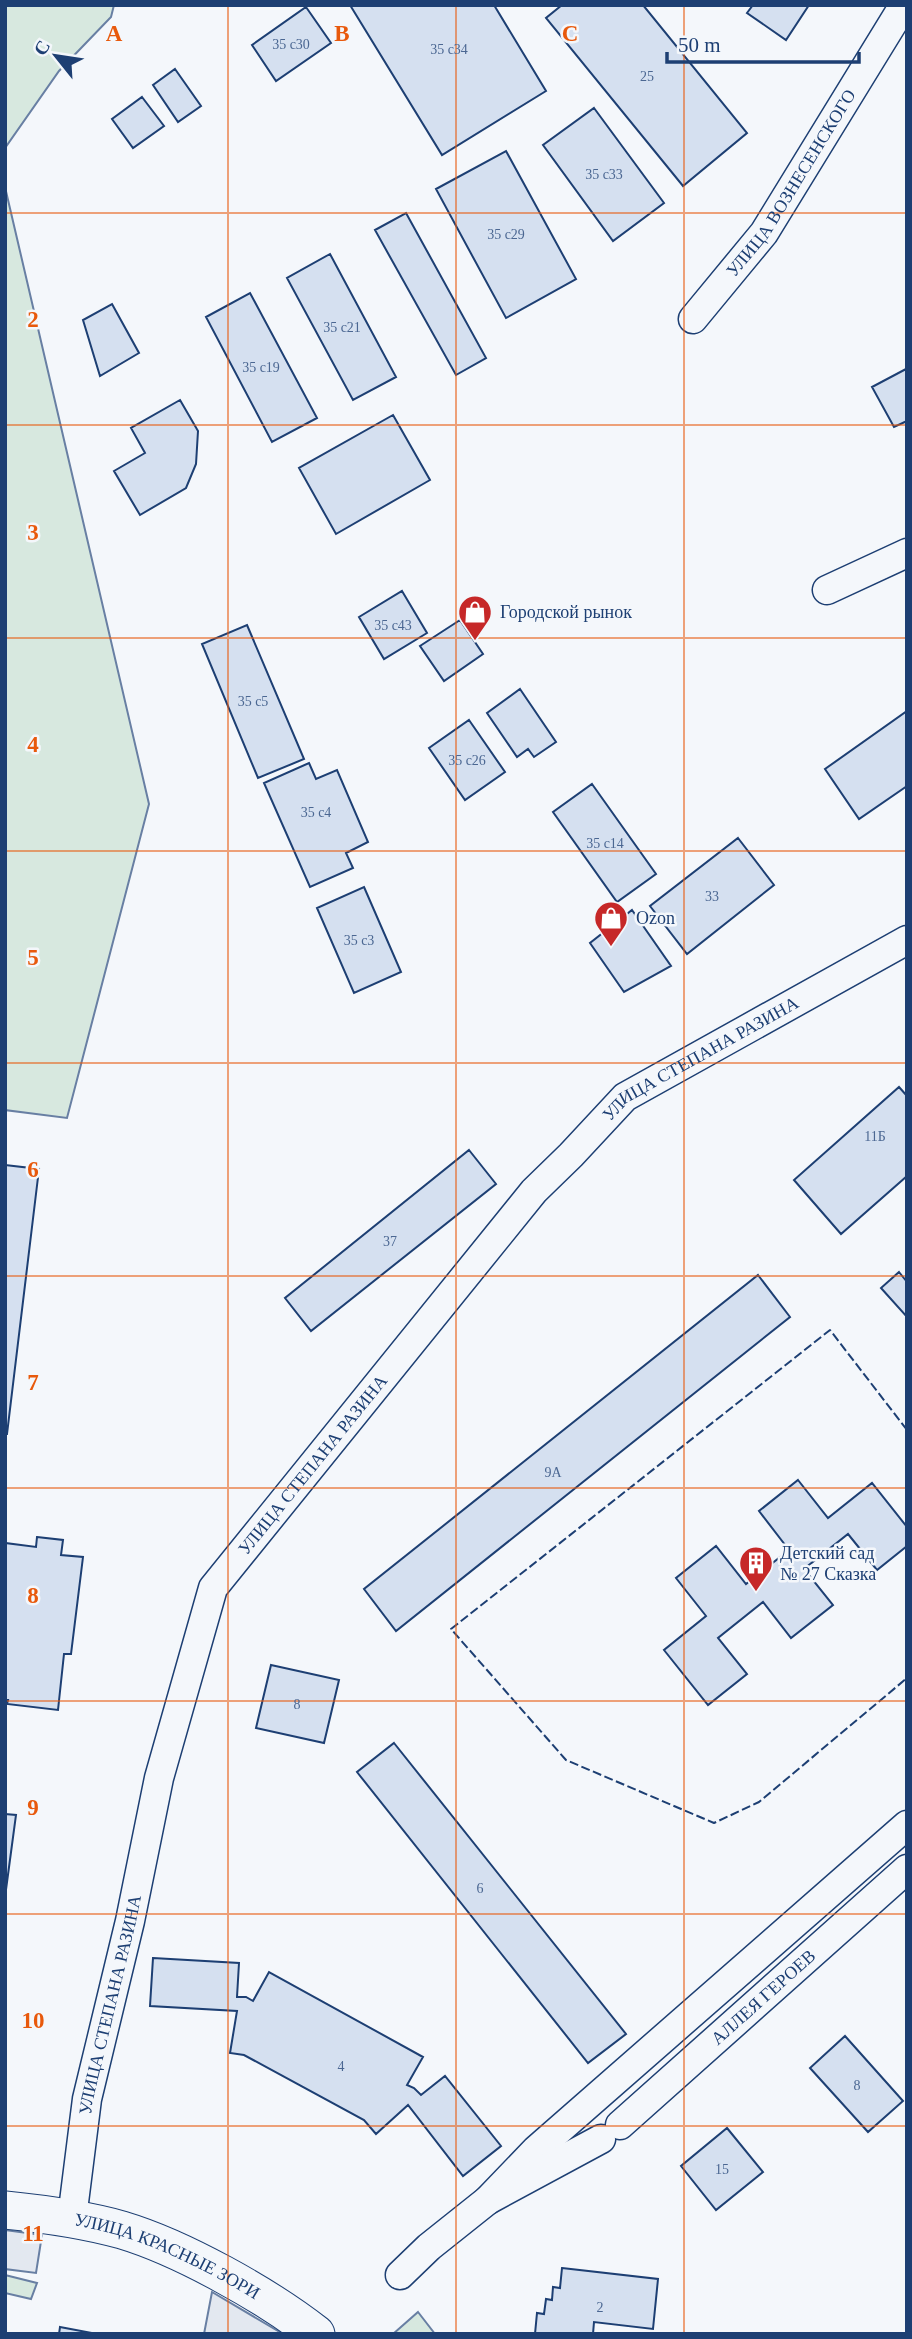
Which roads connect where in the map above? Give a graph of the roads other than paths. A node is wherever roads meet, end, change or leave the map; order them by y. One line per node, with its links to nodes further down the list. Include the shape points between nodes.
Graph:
1 (904, 5): 2 (street, УЛИЦА ВОЗНЕСЕНСКОГО, via 764,233)
2 (693, 319)
3 (907, 552): 4 (street)
4 (827, 590)
5 (907, 940): 10 (street, УЛИЦА СТЕПАНА РАЗИНА, via 625,1097 534,1191 213,1588 159,1778 87,2099)
6 (907, 1825): 8 (street, via 536,2150)
7 (907, 1870): 8 (street, АЛЛЕЯ ГЕРОЕВ, via 610,2132)
8 (488, 2200): 11 (street)
9 (5, 2210): 10 (main road, УЛИЦА КРАСНЫЕ ЗОРИ)
10 (72, 2218): 12 (main road, УЛИЦА КРАСНЫЕ ЗОРИ, via 169,2249 237,2283)
11 (400, 2275)
12 (316, 2334)

